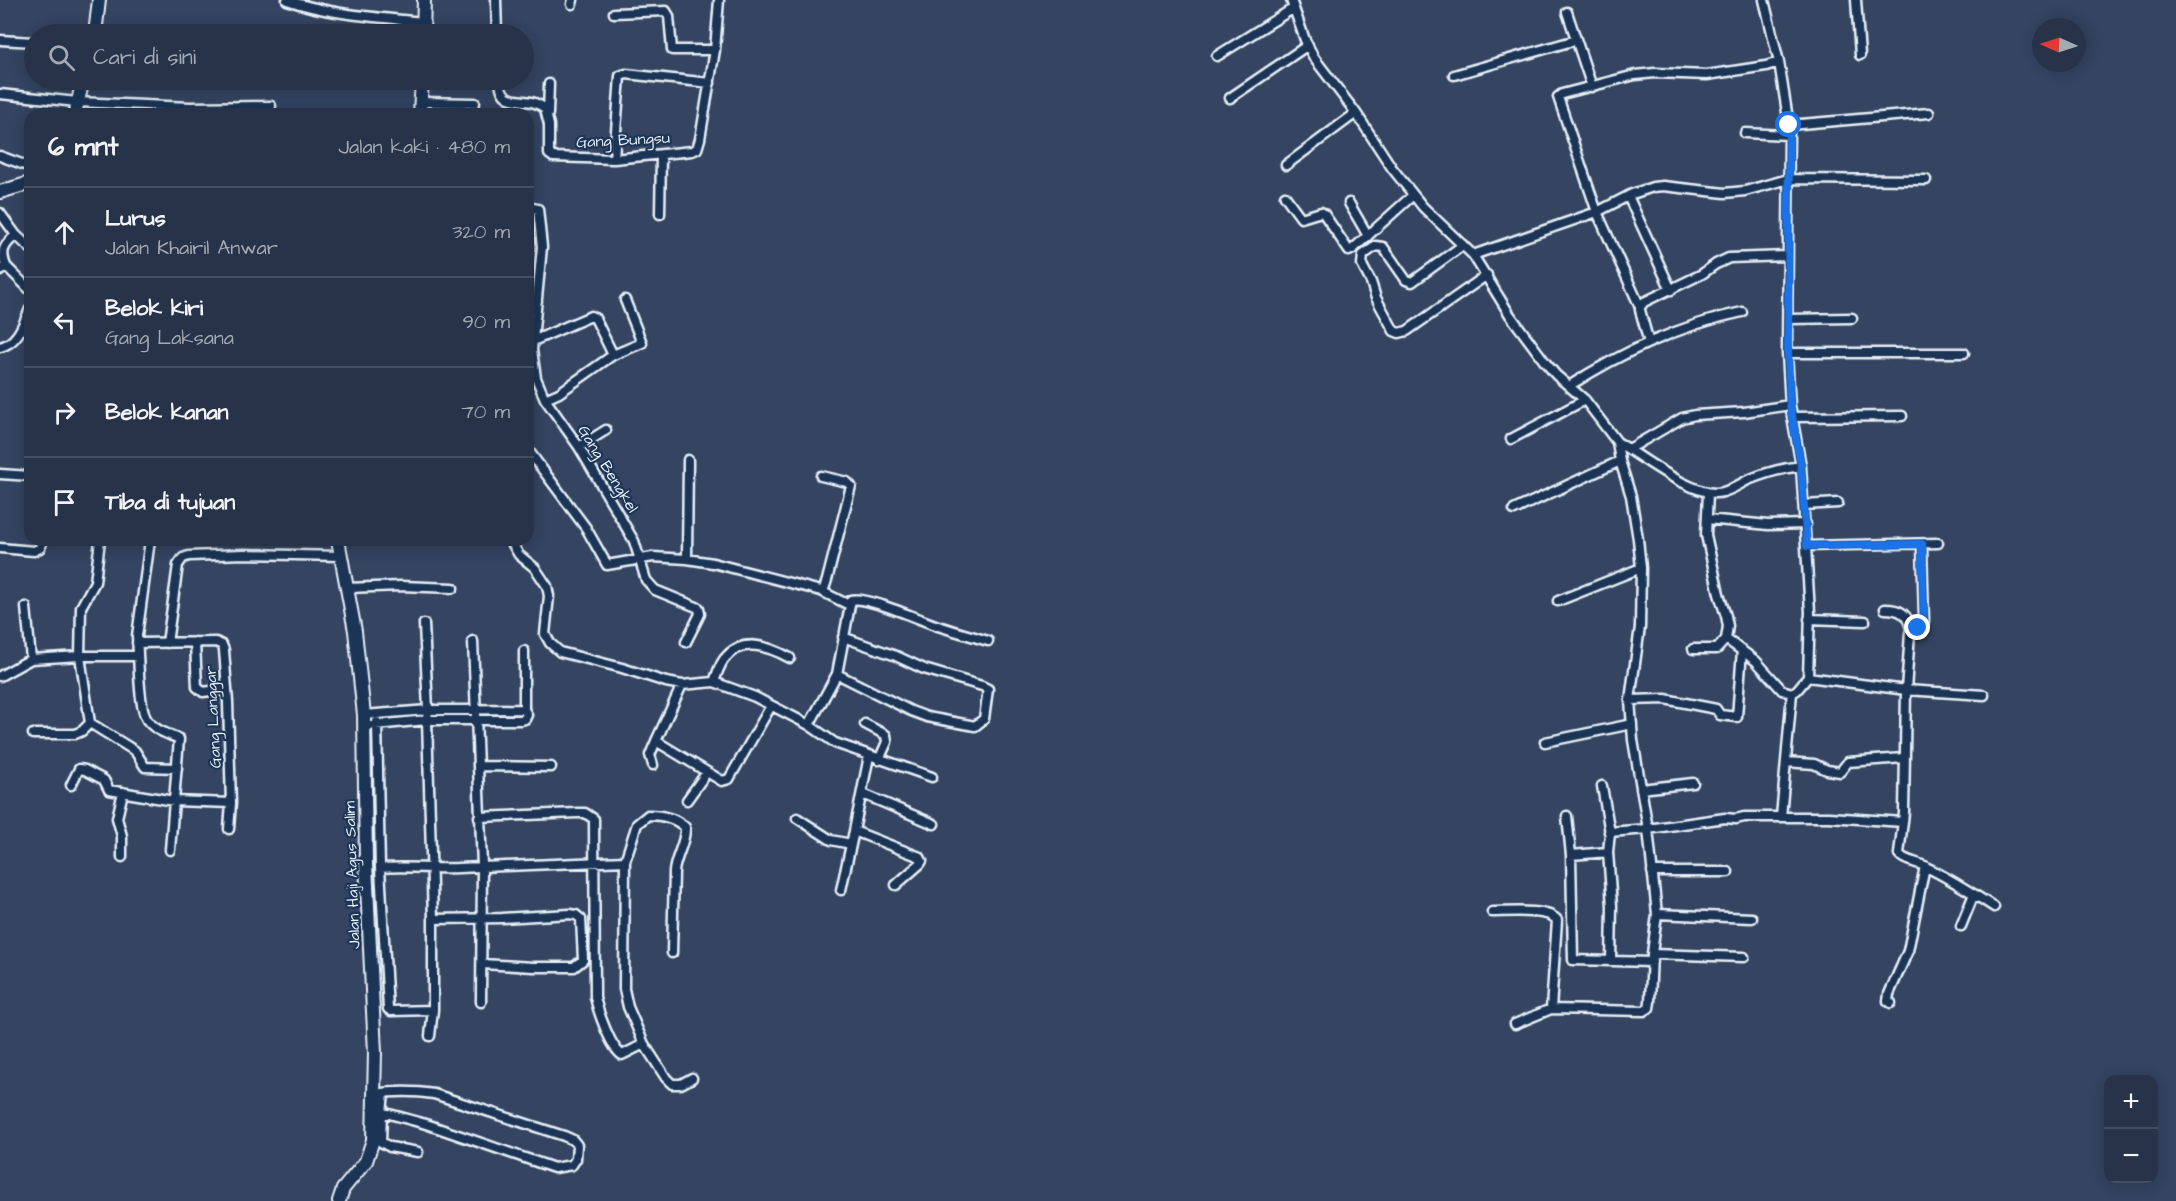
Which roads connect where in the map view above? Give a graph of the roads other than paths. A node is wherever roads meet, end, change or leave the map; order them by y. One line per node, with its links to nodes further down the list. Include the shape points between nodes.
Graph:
1 (99, 0): 14 (street)
2 (287, 0): 13 (street, via 354,15)
3 (424, 0): 13 (street)
4 (496, 0): 15 (street)
5 (664, 0): 10 (street)
6 (719, 0): 20 (street)
7 (1764, 0): 23 (street)
8 (1856, 0): 21 (street)
9 (1292, 4): 19 (street); 22 (street)
10 (663, 11): 12 (street); 20 (street, via 669,16 672,50)
11 (1567, 12): 17 (street)
12 (614, 13)
13 (423, 21)
14 (95, 24)
15 (497, 24)
16 (0, 40): 18 (street)
17 (1576, 40): 24 (street); 27 (street)
18 (24, 41)
19 (1308, 45): 32 (street); 37 (street)
20 (715, 50): 25 (street)
21 (1860, 55)
22 (1217, 56)
23 (1779, 62): 27 (street, via 1707,75 1635,75); 40 (street)
24 (1454, 75)
25 (710, 83): 42 (street, Gang Bungsu, via 697,149); 44 (street, via 620,76)
26 (549, 84): 39 (street)
27 (1592, 87): 56 (street, via 1562,94 1558,101)
28 (80, 90): 35 (street)
29 (421, 90): 36 (street)
30 (501, 90): 39 (street, via 508,98 541,105)
31 (0, 94): 35 (street)
32 (1230, 98)
33 (475, 103): 36 (street)
34 (271, 106): 35 (street)
35 (76, 108)
36 (420, 108)
37 (1356, 112): 46 (street); 51 (street)
38 (1929, 112): 40 (street)
39 (548, 118): 44 (street, Gang Bungsu, via 550,156)
40 (1789, 130): 41 (street); 47 (street)
41 (1745, 133)
42 (661, 155): 44 (street, Gang Bungsu); 58 (street)
43 (0, 156): 45 (street)
44 (614, 159)
45 (24, 165)
46 (1286, 165)
47 (1788, 179): 48 (street); 53 (street, via 1736,193 1663,186); 64 (street)
48 (1926, 180)
49 (24, 185): 50 (street)
50 (0, 192)
51 (1413, 195): 60 (street); 62 (street)
52 (1285, 196): 60 (street, via 1301,218 1324,214 1346,250 1351,251)
53 (1628, 196): 56 (street); 68 (street)
54 (1349, 203): 60 (street)
55 (534, 208): 69 (street, Gang Bengkel, via 538,209 542,247)
56 (1597, 212): 63 (street); 71 (street)
57 (0, 213): 59 (street)
58 (660, 214)
59 (16, 235): 61 (street); 65 (street, via 3,247)
60 (1368, 236)
61 (24, 242)
62 (1463, 245): 63 (street); 66 (street, via 1412,282 1406,280 1383,247 1376,246 1363,255 1362,265 1394,331 1407,331)
63 (1473, 255): 66 (street)
64 (1788, 256): 68 (street, via 1729,258); 74 (street)
65 (3, 269): 67 (street)
66 (1487, 275): 83 (street, via 1510,315 1545,362)
67 (24, 285)
68 (1671, 290): 71 (street)
69 (534, 295)
70 (625, 300): 81 (street, via 642,343)
71 (1640, 306): 77 (street)
72 (1742, 312): 77 (street)
73 (1852, 318): 74 (street)
74 (1788, 319): 79 (street)
75 (24, 322): 78 (street, via 17,337)
76 (534, 341): 81 (street, via 591,316)
77 (1649, 343): 83 (street)
78 (0, 347)
79 (1788, 353): 80 (street); 86 (street)
80 (1964, 353)
81 (613, 355): 84 (street)
82 (534, 368): 84 (street, Gang Bengkel)
83 (1569, 386): 85 (street)
84 (545, 399): 92 (street, Gang Bengkel)
85 (1585, 400): 90 (street); 91 (street)
86 (1790, 405): 88 (street); 93 (street, via 1682,418)
87 (1902, 416): 88 (street)
88 (1792, 417): 97 (street)
89 (606, 430): 92 (street)
90 (1510, 439)
91 (1617, 442): 93 (street); 96 (street)
92 (579, 447): 117 (street, Gang Bengkel)
93 (1629, 449): 101 (street, via 1657,469)
94 (534, 458): 117 (street, via 586,528 607,565)
95 (688, 460): 118 (street)
96 (1620, 461): 104 (street); 119 (street, via 1631,496)
97 (1801, 465): 101 (street, via 1760,475 1723,492); 103 (street)
98 (0, 475): 99 (street)
99 (24, 476)
100 (821, 476): 122 (street, via 851,486)
101 (1708, 493): 105 (street)
102 (1838, 503): 103 (street)
103 (1804, 505): 106 (street)
104 (1514, 510)
105 (1707, 519): 106 (street); 132 (street, via 1708,547 1728,626)
106 (1806, 524): 114 (street)
107 (1938, 543): 108 (street)
108 (1922, 544): 114 (street); 130 (street, via 1924,625)
109 (41, 546): 115 (street, via 34,551)
110 (99, 546): 143 (street, via 94,582 81,607)
111 (149, 546): 137 (street)
112 (340, 546): 116 (street, Jalan Haji Agus Salim)
113 (514, 546): 150 (street, via 547,586 545,634 560,652)
114 (1807, 546): 127 (street)
115 (0, 548)
116 (341, 556): 120 (street, Jalan Haji Agus Salim); 138 (street, via 244,554 183,558 178,565)
117 (641, 558): 118 (street); 136 (street, Gang Bengkel, via 646,580 655,590 699,608)
118 (687, 559): 122 (street, via 713,562)
119 (1641, 568): 123 (street); 155 (street, via 1640,627)
120 (347, 588): 121 (street); 160 (street, Jalan Haji Agus Salim)
121 (453, 588)
122 (821, 591): 124 (street)
123 (1558, 601)
124 (849, 604): 131 (street); 134 (street, via 859,599)
125 (26, 608): 144 (street)
126 (1886, 609): 130 (street, via 1901,611 1908,617)
127 (1809, 620): 128 (street); 148 (street)
128 (1865, 621)
129 (424, 624): 158 (street)
130 (1911, 630): 152 (street)
131 (843, 637): 146 (street); 146 (street, via 988,689 984,719 975,726 927,717)
132 (1726, 639): 139 (street, via 1717,649); 140 (street)
133 (473, 641): 159 (street)
134 (988, 641)
135 (195, 642): 138 (street, Gang Langgar); 151 (street, Gang Langgar, via 222,645); 151 (street, via 197,687 203,692)
136 (687, 642)
137 (137, 643): 138 (street, Gang Langgar); 142 (street)
138 (167, 643)
139 (1693, 649)
140 (1742, 650): 153 (street, via 1782,690); 155 (street, via 1737,717 1684,702)
141 (524, 651): 157 (street)
142 (138, 654): 143 (street); 177 (street, via 147,719 166,734 179,738)
143 (80, 656): 144 (street); 163 (street)
144 (31, 658): 147 (street)
145 (790, 658): 149 (street, via 771,648 743,647 726,656)
146 (837, 674): 166 (street)
147 (0, 676)
148 (1808, 676): 152 (street); 153 (street)
149 (714, 682): 150 (street); 156 (street)
150 (682, 685): 168 (street)
151 (226, 688): 188 (street, Gang Langgar)
152 (1906, 690): 154 (street); 171 (street)
153 (1792, 693): 173 (street)
154 (1984, 695)
155 (1630, 700): 164 (street)
156 (771, 706): 166 (street); 178 (street, via 729,779 722,781)
157 (524, 708): 159 (street); 162 (street, via 525,719)
158 (428, 710): 159 (street); 160 (street); 161 (street)
159 (475, 710): 162 (street)
160 (371, 720): 161 (street); 208 (street); 235 (street, Jalan Haji Agus Salim, via 366,852)
161 (427, 720): 162 (street); 209 (street)
162 (476, 720): 175 (street)
163 (90, 723): 167 (street, via 75,734); 177 (street, via 135,751 145,767)
164 (1632, 723): 169 (street); 183 (street)
165 (865, 724): 172 (street, via 886,735)
166 (809, 726): 170 (street, via 835,743)
167 (33, 734)
168 (656, 741): 174 (street, via 650,755); 178 (street)
169 (1545, 742)
170 (869, 756): 172 (street); 185 (street)
171 (1904, 758): 173 (street, via 1848,762 1840,772 1815,764); 193 (street)
172 (879, 760): 179 (street)
173 (1786, 762): 191 (street)
174 (653, 765)
175 (478, 766): 176 (street); 190 (street)
176 (550, 767)
177 (177, 768): 186 (street)
178 (707, 772): 187 (street)
179 (933, 777)
180 (1693, 783): 183 (street)
181 (72, 784): 184 (street, via 83,769 104,780 109,790)
182 (1602, 786): 198 (street)
183 (1641, 789): 196 (street)
184 (123, 792): 186 (street); 203 (street, via 117,818)
185 (863, 794): 194 (street); 197 (street)
186 (174, 801): 188 (street); 200 (street)
187 (687, 801)
188 (231, 803): 195 (street, Gang Langgar)
189 (1567, 816): 202 (street)
190 (479, 817): 205 (street, via 590,815 596,826); 206 (street)
191 (1781, 817): 193 (street); 196 (street, via 1725,818)
192 (796, 818): 199 (street, via 831,840)
193 (1903, 822): 207 (street, via 1900,857)
194 (934, 824)
195 (229, 829)
196 (1648, 829): 198 (street); 210 (street)
197 (854, 831): 199 (street); 212 (street, via 920,857 920,864)
198 (1609, 832): 201 (street)
199 (851, 844): 213 (street)
200 (170, 850)
201 (1608, 852): 202 (street); 225 (street)
202 (1571, 855): 225 (street, via 1573,960)
203 (122, 857)
204 (625, 861): 205 (street); 222 (street, via 637,824 648,815 659,815 685,827 675,860); 233 (street, via 624,989)
205 (595, 862): 206 (street); 233 (street, via 597,1007 618,1053 629,1053)
206 (482, 866): 209 (street); 218 (street)
207 (1925, 866): 214 (street); 228 (street, via 1908,951 1889,994)
208 (380, 868): 209 (street); 230 (street, via 388,1009)
209 (431, 868): 220 (street)
210 (1652, 872): 211 (street); 217 (street)
211 (1728, 872)
212 (896, 885)
213 (842, 890)
214 (1974, 894): 215 (street); 221 (street)
215 (1994, 908)
216 (1492, 912): 229 (street, via 1542,913 1557,920)
217 (1657, 914): 219 (street); 224 (street)
218 (482, 917): 220 (street); 226 (street); 226 (street, via 576,915 583,924 583,956 574,967)
219 (1752, 918)
220 (433, 919): 230 (street)
221 (1961, 926)
222 (672, 953)
223 (1744, 957): 224 (street)
224 (1652, 958): 225 (street); 229 (street, via 1650,1002 1644,1011)
225 (1611, 961)
226 (482, 964): 227 (street)
227 (481, 1002)
228 (1891, 1003)
229 (1551, 1009): 231 (street)
230 (433, 1010): 232 (street)
231 (1515, 1024)
232 (430, 1036)
233 (644, 1044): 234 (street, via 672,1084)
234 (692, 1078)
235 (379, 1093): 236 (street); 236 (street, via 434,1094 564,1136 577,1145 576,1159 565,1168 549,1167); 238 (street, Jalan Haji Agus Salim, via 370,1153 343,1189)
236 (382, 1112): 237 (street, via 381,1142)
237 (418, 1152)
238 (339, 1201)

